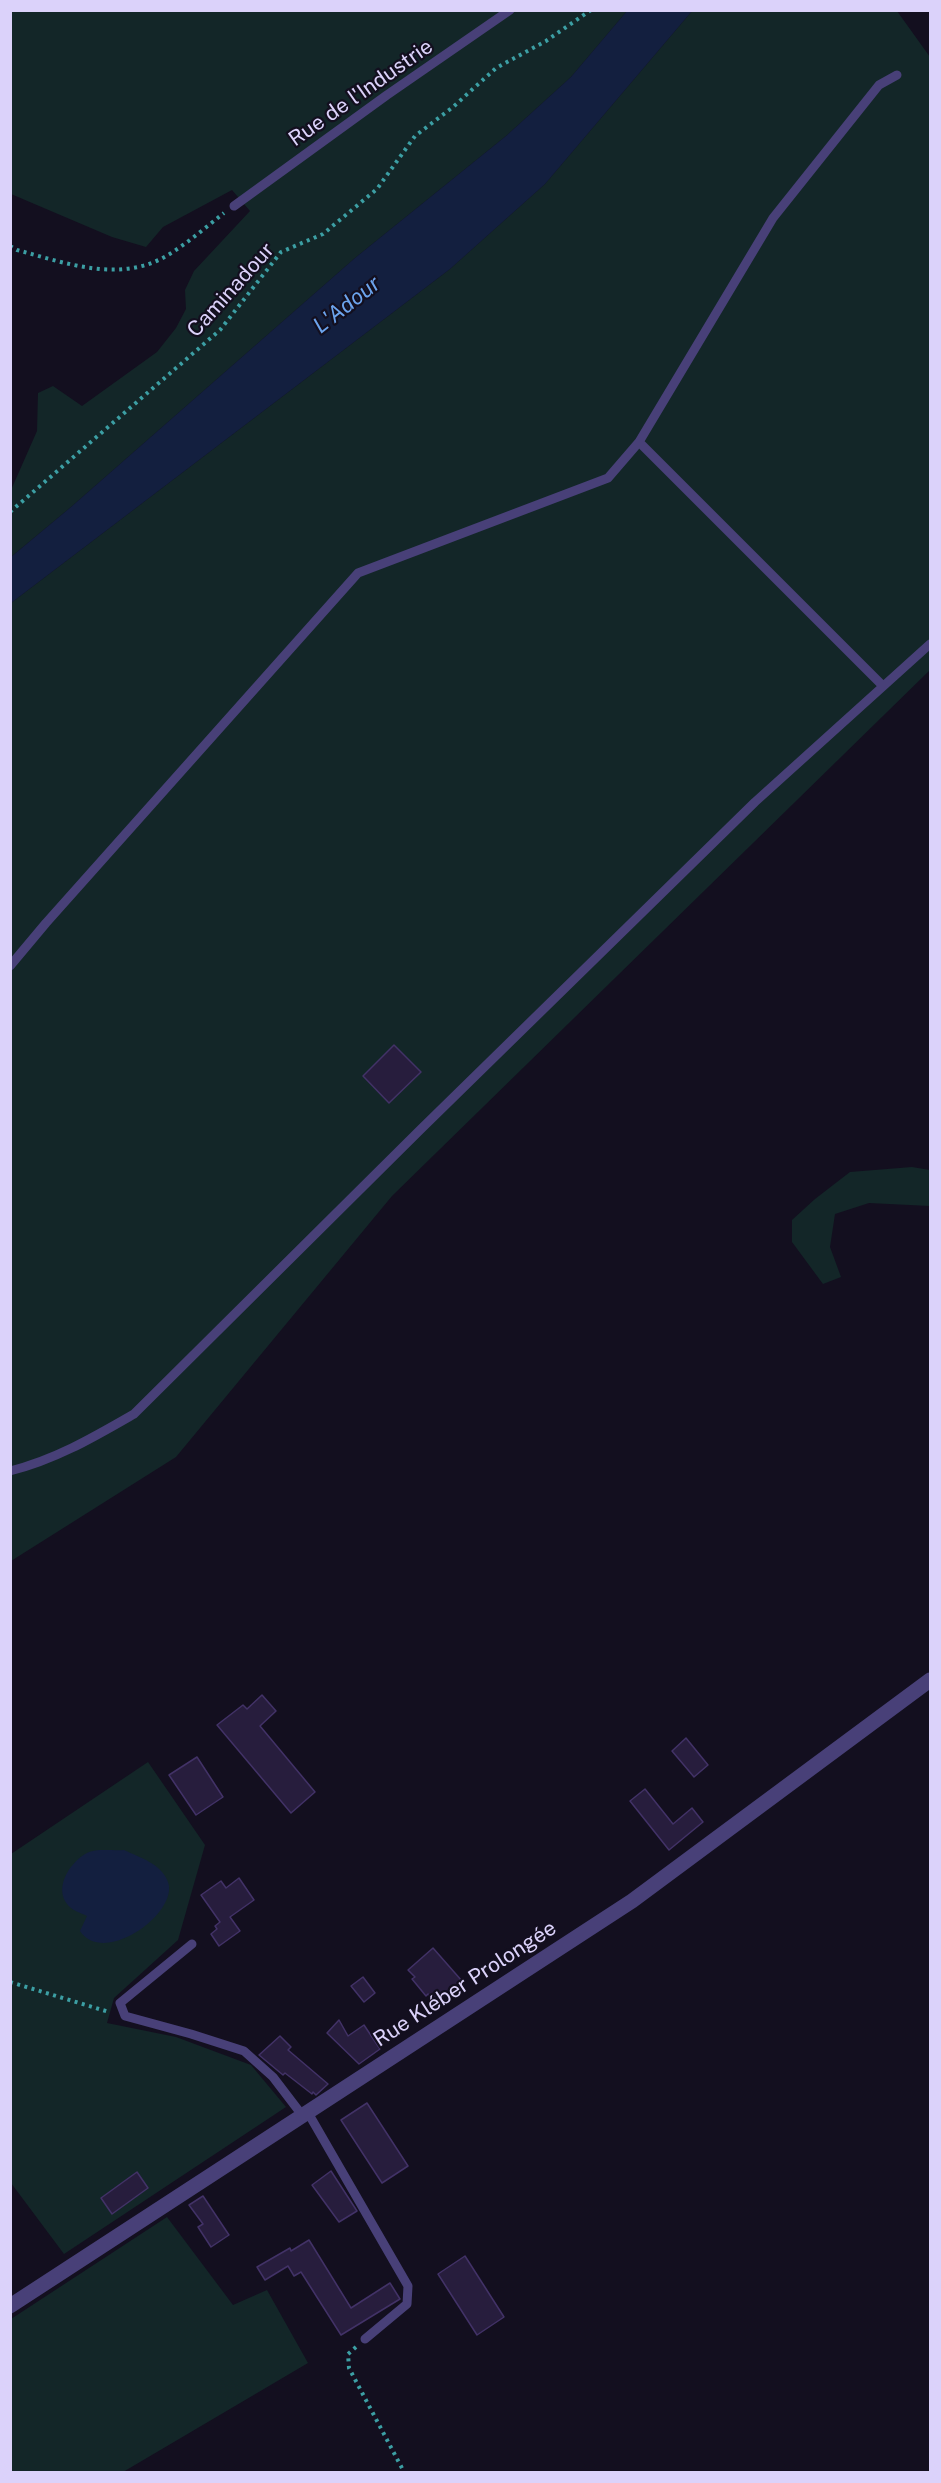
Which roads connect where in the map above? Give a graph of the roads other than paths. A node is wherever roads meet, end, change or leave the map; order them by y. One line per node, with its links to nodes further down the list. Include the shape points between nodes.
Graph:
1 (510, 10): 3 (lane, Rue de l'Industrie)
2 (897, 75): 4 (lane, via 879,85 773,218)
3 (234, 206)
4 (639, 442): 6 (lane); 7 (lane, via 608,478 358,573)
5 (930, 644): 6 (lane)
6 (883, 687): 8 (lane, via 755,802 134,1414 39,1464)
7 (10, 966)
8 (10, 1471)
9 (930, 1680): 11 (street, Rue Kléber Prolongée, via 632,1901)
10 (192, 1944): 11 (lane, via 120,2003 124,2016 244,2051)
11 (305, 2113): 12 (street, Rue Kléber Prolongée); 13 (lane, via 408,2286 407,2304)
12 (10, 2306)
13 (365, 2339)

